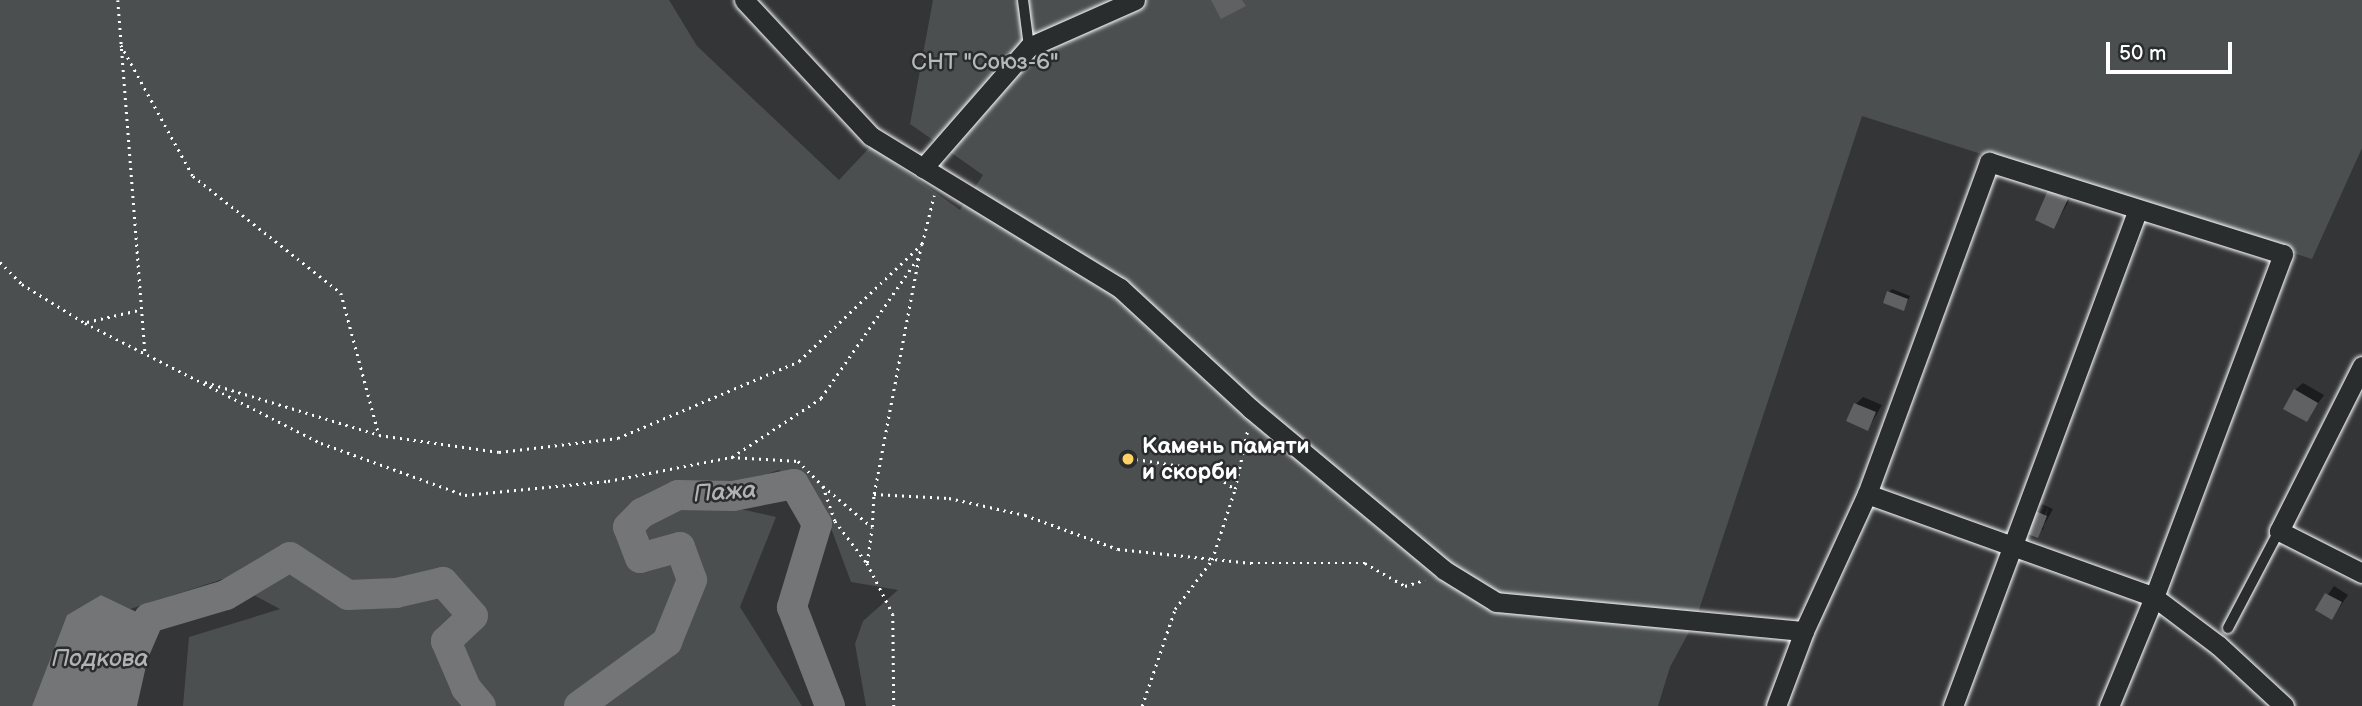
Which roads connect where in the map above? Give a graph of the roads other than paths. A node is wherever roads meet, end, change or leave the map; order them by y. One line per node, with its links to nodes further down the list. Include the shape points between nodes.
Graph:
1 (1023, 0): 4 (lane)
2 (1135, 0): 4 (street)
3 (748, 4): 5 (street, via 871,136)
4 (1029, 47): 5 (street)
5 (930, 172): 15 (street, via 1120,288 1251,409 1444,570 1496,602)
6 (2138, 209): 9 (street, via 1989,162); 11 (street); 13 (street, via 2283,254)
7 (2362, 366): 8 (street)
8 (2356, 395): 10 (street)
9 (1867, 494): 11 (street); 15 (street)
10 (2279, 531): 12 (street); 14 (lane)
11 (2015, 547): 13 (street); 17 (street)
12 (2362, 573)
13 (2154, 597): 18 (street); 19 (street, via 2218,645)
14 (2228, 628)
15 (1804, 631): 16 (street)
16 (1776, 706)
17 (1953, 706)
18 (2109, 706)
19 (2284, 706)

